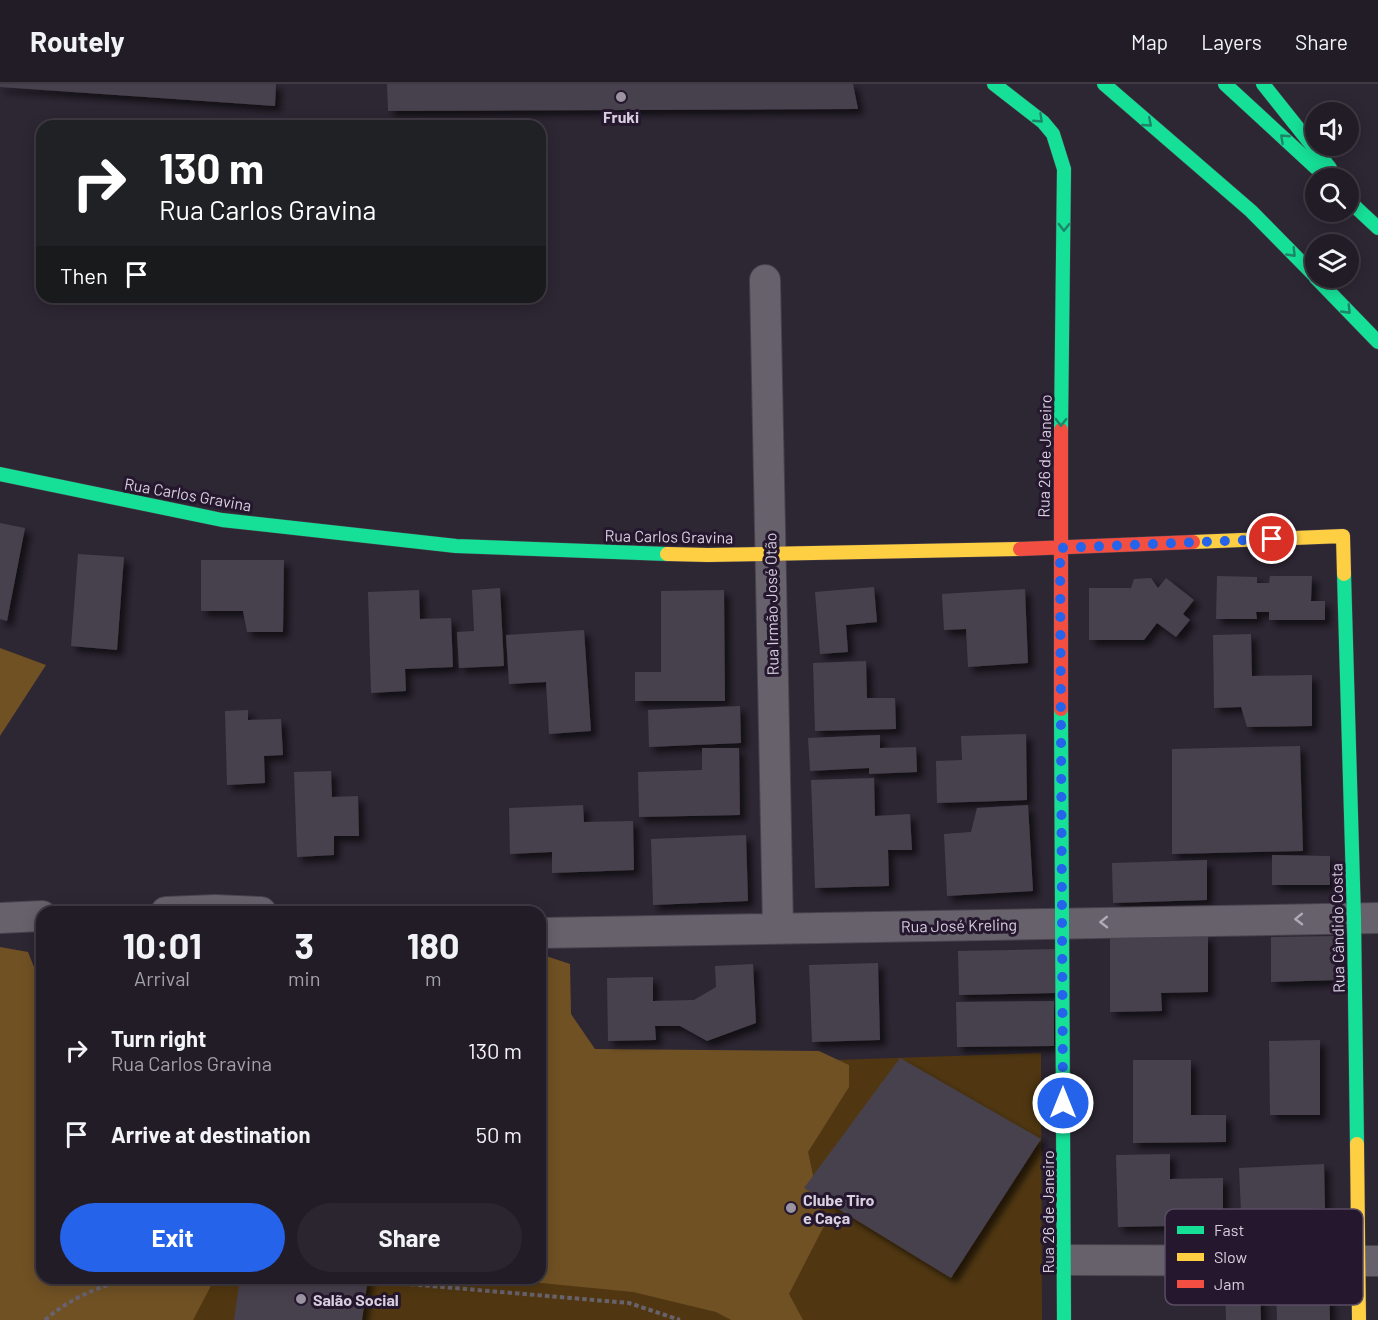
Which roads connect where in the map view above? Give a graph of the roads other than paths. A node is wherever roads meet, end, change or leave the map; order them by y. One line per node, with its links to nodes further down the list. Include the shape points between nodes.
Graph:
1 (994, 84): 16 (main road, Rua 26 de Janeiro, one-way to 16, via 1053,134 1064,169)
2 (1104, 84): 10 (main road, one-way to 10, via 1251,211)
3 (1225, 84): 5 (main road, one-way to 3)
4 (1263, 84): 6 (main road)
5 (1316, 168)
6 (1330, 168)
7 (1359, 205): 9 (main road)
8 (1359, 210): 9 (main road)
9 (1377, 227)
10 (1305, 266)
11 (765, 280): 17 (street, Rua Irmão José Otão)
12 (1326, 288): 13 (main road, one-way to 13)
13 (1378, 342)
14 (0, 474): 17 (main road, Rua Carlos Gravina, via 222,520 444,544)
15 (1343, 536): 16 (main road, Rua Carlos Gravina); 20 (main road, Rua Cândido Costa)
16 (1060, 548): 17 (main road, Rua Carlos Gravina); 21 (main road, Rua 26 de Janeiro)
17 (770, 554): 22 (street, Rua Irmão José Otão)
18 (36, 916): 19 (street)
19 (0, 918)
20 (1366, 918): 21 (street, Rua José Kreling, one-way to 21); 26 (main road, Rua Cândido Costa)
21 (1062, 923): 22 (street, Rua José Kreling); 24 (main road, Rua 26 de Janeiro)
22 (778, 928): 23 (street, Rua José Kreling)
23 (546, 933)
24 (1063, 1260): 25 (street); 29 (main road, Rua 26 de Janeiro)
25 (1165, 1260)
26 (1368, 1261): 27 (main road, Rua Cândido Costa)
27 (1363, 1294)
28 (1361, 1305): 30 (main road, Rua Cândido Costa)
29 (1064, 1320)
30 (1359, 1320)

